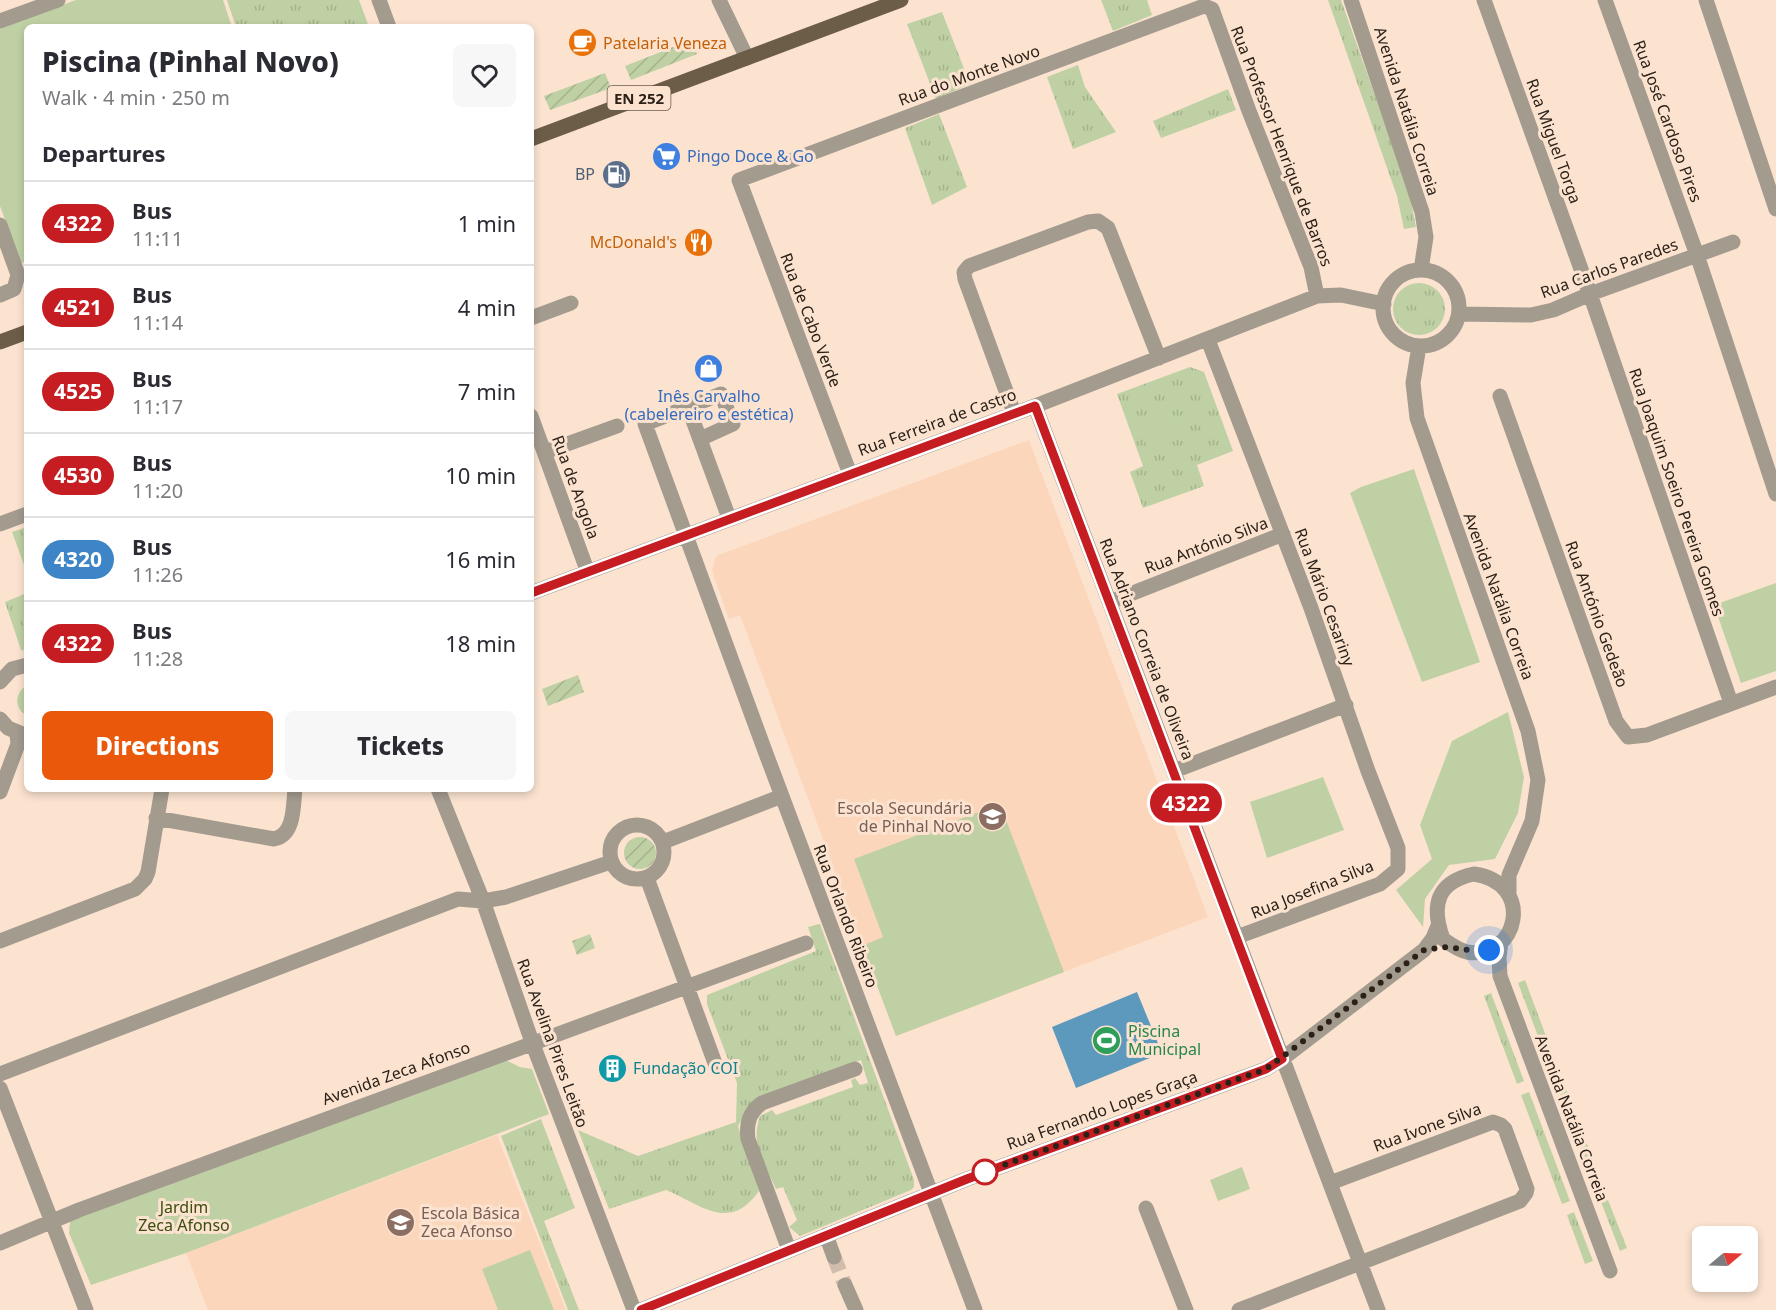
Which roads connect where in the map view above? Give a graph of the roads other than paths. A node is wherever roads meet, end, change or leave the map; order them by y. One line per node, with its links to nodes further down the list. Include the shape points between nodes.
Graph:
1 (58, 0): 10 (street)
2 (379, 0): 11 (street)
3 (719, 0): 12 (street)
4 (901, 0): 12 (main road, EN 252)
5 (1351, 0): 19 (street, Avenida Natália Correia, via 1422,212 1426,237)
6 (1484, 0): 20 (street, Rua Miguel Torga)
7 (1605, 0): 18 (street, Rua José Cardoso Pires)
8 (1706, 0): 15 (street)
9 (1212, 9): 14 (street, Rua do Monte Novo, via 1203,6); 22 (street, Rua Professor Henrique de Barros, via 1311,267)
10 (0, 21)
11 (388, 24)
12 (747, 58): 13 (main road, EN 252)
13 (534, 138)
14 (739, 180): 40 (street, Rua de Cabo Verde)
15 (1776, 209)
16 (0, 225): 21 (street, via 18,275 14,289)
17 (1733, 242): 18 (street, Rua Carlos Paredes)
18 (1697, 255): 20 (street, Rua Carlos Paredes); 41 (street, Rua José Cardoso Pires)
19 (1421, 270): 24 (street, via 1400,276 1392,283); 25 (street, via 1432,271 1450,283 1456,292)
20 (1590, 294): 25 (street, Rua Carlos Paredes, via 1531,315); 53 (street, Rua Joaquim Soeiro Pereira Gomes)
21 (0, 295)
22 (1317, 296): 24 (street, Rua Ferreira de Castro, via 1341,295); 28 (street, Rua Ferreira de Castro)
23 (571, 303): 26 (street)
24 (1384, 304): 30 (street, via 1384,316 1396,337)
25 (1459, 314): 30 (street, via 1449,334 1430,345)
26 (534, 317)
27 (24, 333): 29 (main road)
28 (1208, 340): 31 (street, Rua Ferreira de Castro); 46 (street, Rua Mário Cesariny)
29 (0, 342)
30 (1419, 346): 65 (street, Avenida Natália Correia, via 1413,383 1417,418 1528,731 1538,780 1532,821)
31 (1160, 358): 33 (street, Rua Ferreira de Castro); 35 (street, via 1108,228 1098,221 969,266 964,272 965,279)
32 (1500, 396): 53 (street, Rua António Gedeão, via 1616,721 1628,737 1647,735)
33 (1035, 406): 35 (street, Rua Ferreira de Castro); 49 (street, Rua Adriano Correia de Oliveira)
34 (688, 407): 38 (street); 38 (street, via 721,394 733,424); 45 (street, Rua Orlando Ribeiro, via 645,424)
35 (1014, 413): 40 (street, Rua Ferreira de Castro)
36 (534, 424): 39 (street, Rua de Angola)
37 (617, 426): 39 (street)
38 (700, 439): 43 (street)
39 (545, 452): 47 (street, Rua de Angola)
40 (850, 474): 43 (street, Rua Ferreira de Castro)
41 (1776, 494)
42 (24, 515): 44 (street)
43 (729, 518): 45 (street, Rua Ferreira de Castro)
44 (0, 524)
45 (685, 534): 47 (street, Rua Ferreira de Castro); 62 (street, Rua Orlando Ribeiro)
46 (1283, 534): 49 (street, Rua António Silva); 54 (street, Rua Mário Cesariny)
47 (587, 570): 48 (street, Rua Ferreira de Castro)
48 (534, 592)
49 (1110, 602): 57 (street, Rua Adriano Correia de Oliveira)
50 (24, 666): 51 (street, via 12,669)
51 (0, 682)
52 (1776, 687): 53 (street)
53 (1731, 703)
54 (1346, 705): 57 (street); 67 (street, Rua Mário Cesariny, via 1398,848)
55 (0, 719): 56 (street)
56 (22, 735): 58 (street)
57 (1174, 771): 73 (street, Rua Adriano Correia de Oliveira)
58 (0, 792)
59 (161, 792): 63 (street)
60 (295, 792): 63 (street, via 289,830 280,838)
61 (439, 792): 71 (street, Rua Avelina Pires Leitão)
62 (782, 796): 64 (street); 88 (street, Rua Orlando Ribeiro)
63 (156, 818): 74 (street, via 146,879 135,889)
64 (663, 843): 66 (street, via 651,828 627,826 613,839); 69 (street, via 661,866)
65 (1515, 857): 68 (street, Avenida Natália Correia); 70 (street, Avenida Natália Correia, via 1509,875)
66 (611, 862): 69 (street, via 624,876 633,880); 71 (street)
67 (1398, 869): 73 (street, Rua Josefina Silva, via 1380,884)
68 (1486, 876): 70 (street); 72 (street, via 1474,874 1451,882 1439,899)
69 (647, 878): 80 (street)
70 (1509, 894): 76 (street, via 1514,920)
71 (483, 901): 81 (street, Rua Avelina Pires Leitão); 85 (street, via 458,899)
72 (1438, 926): 77 (street, Rua Fernando Lopes Graça); 78 (street, via 1443,939)
73 (1237, 937): 82 (street, Rua Adriano Correia de Oliveira)
74 (0, 941)
75 (806, 942): 80 (street, Avenida Zeca Afonso)
76 (1501, 942): 78 (street, via 1489,950); 79 (street, Avenida Natália Correia)
77 (1424, 950): 78 (street); 82 (street, Rua Fernando Lopes Graça)
78 (1462, 950): 79 (street, Avenida Natália Correia, via 1486,962)
79 (1500, 976): 96 (street, Avenida Natália Correia)
80 (686, 986): 81 (street, Avenida Zeca Afonso); 83 (street)
81 (532, 1042): 90 (street, Avenida Zeca Afonso); 99 (street, Rua Avelina Pires Leitão)
82 (1282, 1059): 87 (street, Rua Adriano Correia de Oliveira); 88 (street, Rua Fernando Lopes Graça, via 1266,1069)
83 (716, 1066)
84 (855, 1069): 93 (street, via 762,1103 748,1121 748,1139)
85 (0, 1074)
86 (0, 1089): 90 (street)
87 (1330, 1183): 95 (street, Rua Adriano Correia de Oliveira); 95 (street, Rua Ivone Silva, via 1493,1122 1502,1125 1517,1160 1527,1189 1520,1202)
88 (932, 1193): 91 (street, Rua Fernando Lopes Graça); 102 (street, Rua Orlando Ribeiro)
89 (1146, 1208): 103 (street)
90 (52, 1221): 92 (street, Avenida Zeca Afonso); 98 (street)
91 (826, 1235): 93 (street, Rua Fernando Lopes Graça); 94 (street)
92 (0, 1244)
93 (789, 1250): 100 (street, Rua Fernando Lopes Graça)
94 (834, 1257)
95 (1361, 1263): 104 (street, Rua Ivone Silva); 105 (street, Rua Adriano Correia de Oliveira)
96 (1610, 1271)
97 (844, 1285): 101 (street)
98 (86, 1310)
99 (634, 1310)
100 (641, 1310)
101 (855, 1310)
102 (975, 1310)
103 (1186, 1310)
104 (1239, 1310)
105 (1378, 1310)

